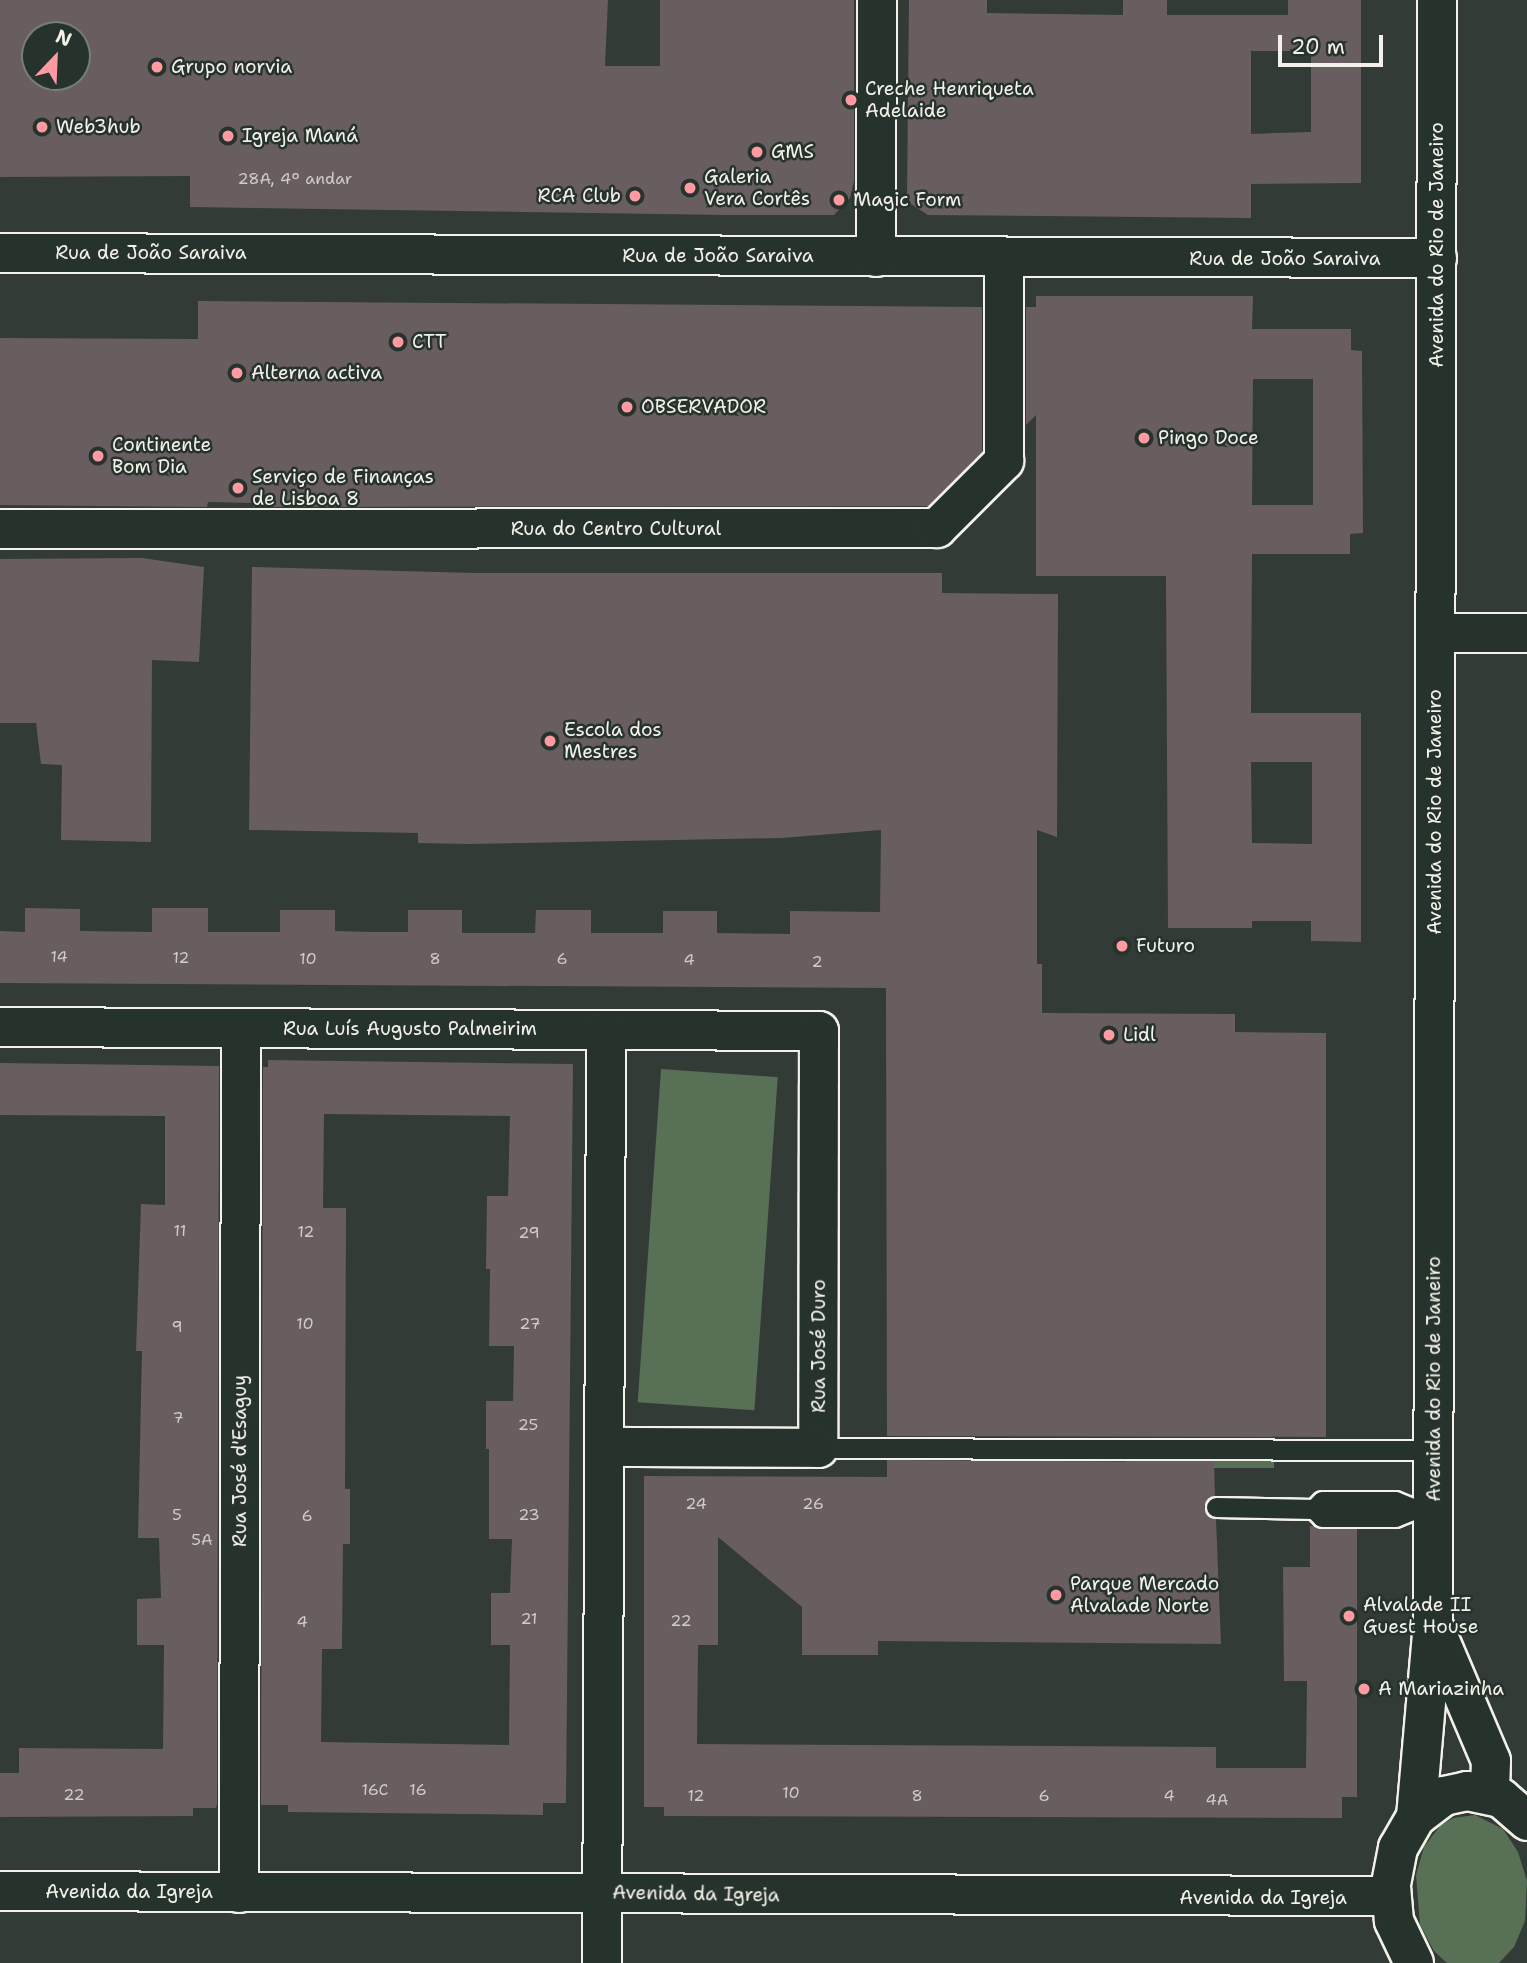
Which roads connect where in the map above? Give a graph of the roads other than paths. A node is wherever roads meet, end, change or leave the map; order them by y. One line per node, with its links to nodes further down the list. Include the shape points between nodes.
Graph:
1 (877, 0): 4 (street)
2 (1437, 0): 5 (street, Avenida do Rio de Janeiro)
3 (0, 253): 4 (street, Rua de João Saraiva)
4 (876, 257): 6 (street, Rua de João Saraiva)
5 (1437, 258): 6 (street, Rua de João Saraiva); 8 (street, Avenida do Rio de Janeiro)
6 (1004, 260): 7 (street, Rua do Centro Cultural, via 1004,461 937,528)
7 (0, 529)
8 (1435, 633): 9 (street); 16 (street, Avenida do Rio de Janeiro)
9 (1527, 633)
10 (0, 1027): 11 (street, Rua Luís Augusto Palmeirim)
11 (241, 1028): 12 (street, Rua Luís Augusto Palmeirim); 23 (street, Rua José d'Esaguy)
12 (606, 1030): 13 (street, Rua Luís Augusto Palmeirim); 14 (street)
13 (819, 1031): 15 (street, Rua José Duro)
14 (605, 1447): 15 (street); 24 (street)
15 (818, 1448): 16 (lane)
16 (1433, 1450): 18 (street, Avenida do Rio de Janeiro)
17 (1216, 1507): 18 (lane, via 1314,1509 1322,1501 1395,1501)
18 (1424, 1509): 19 (street, Avenida do Rio de Janeiro)
19 (1433, 1624): 20 (street, Avenida do Rio de Janeiro); 21 (street, Avenida do Rio de Janeiro)
20 (1514, 1804): 21 (street, via 1467,1791 1444,1796)
21 (1416, 1817): 25 (street, via 1398,1847)
22 (0, 1891): 23 (street, Avenida da Igreja)
23 (239, 1893): 24 (street, Avenida da Igreja)
24 (603, 1893): 25 (street, Avenida da Igreja); 26 (street)
25 (1391, 1896): 27 (street, via 1398,1933)
26 (602, 1963)
27 (1414, 1963)

